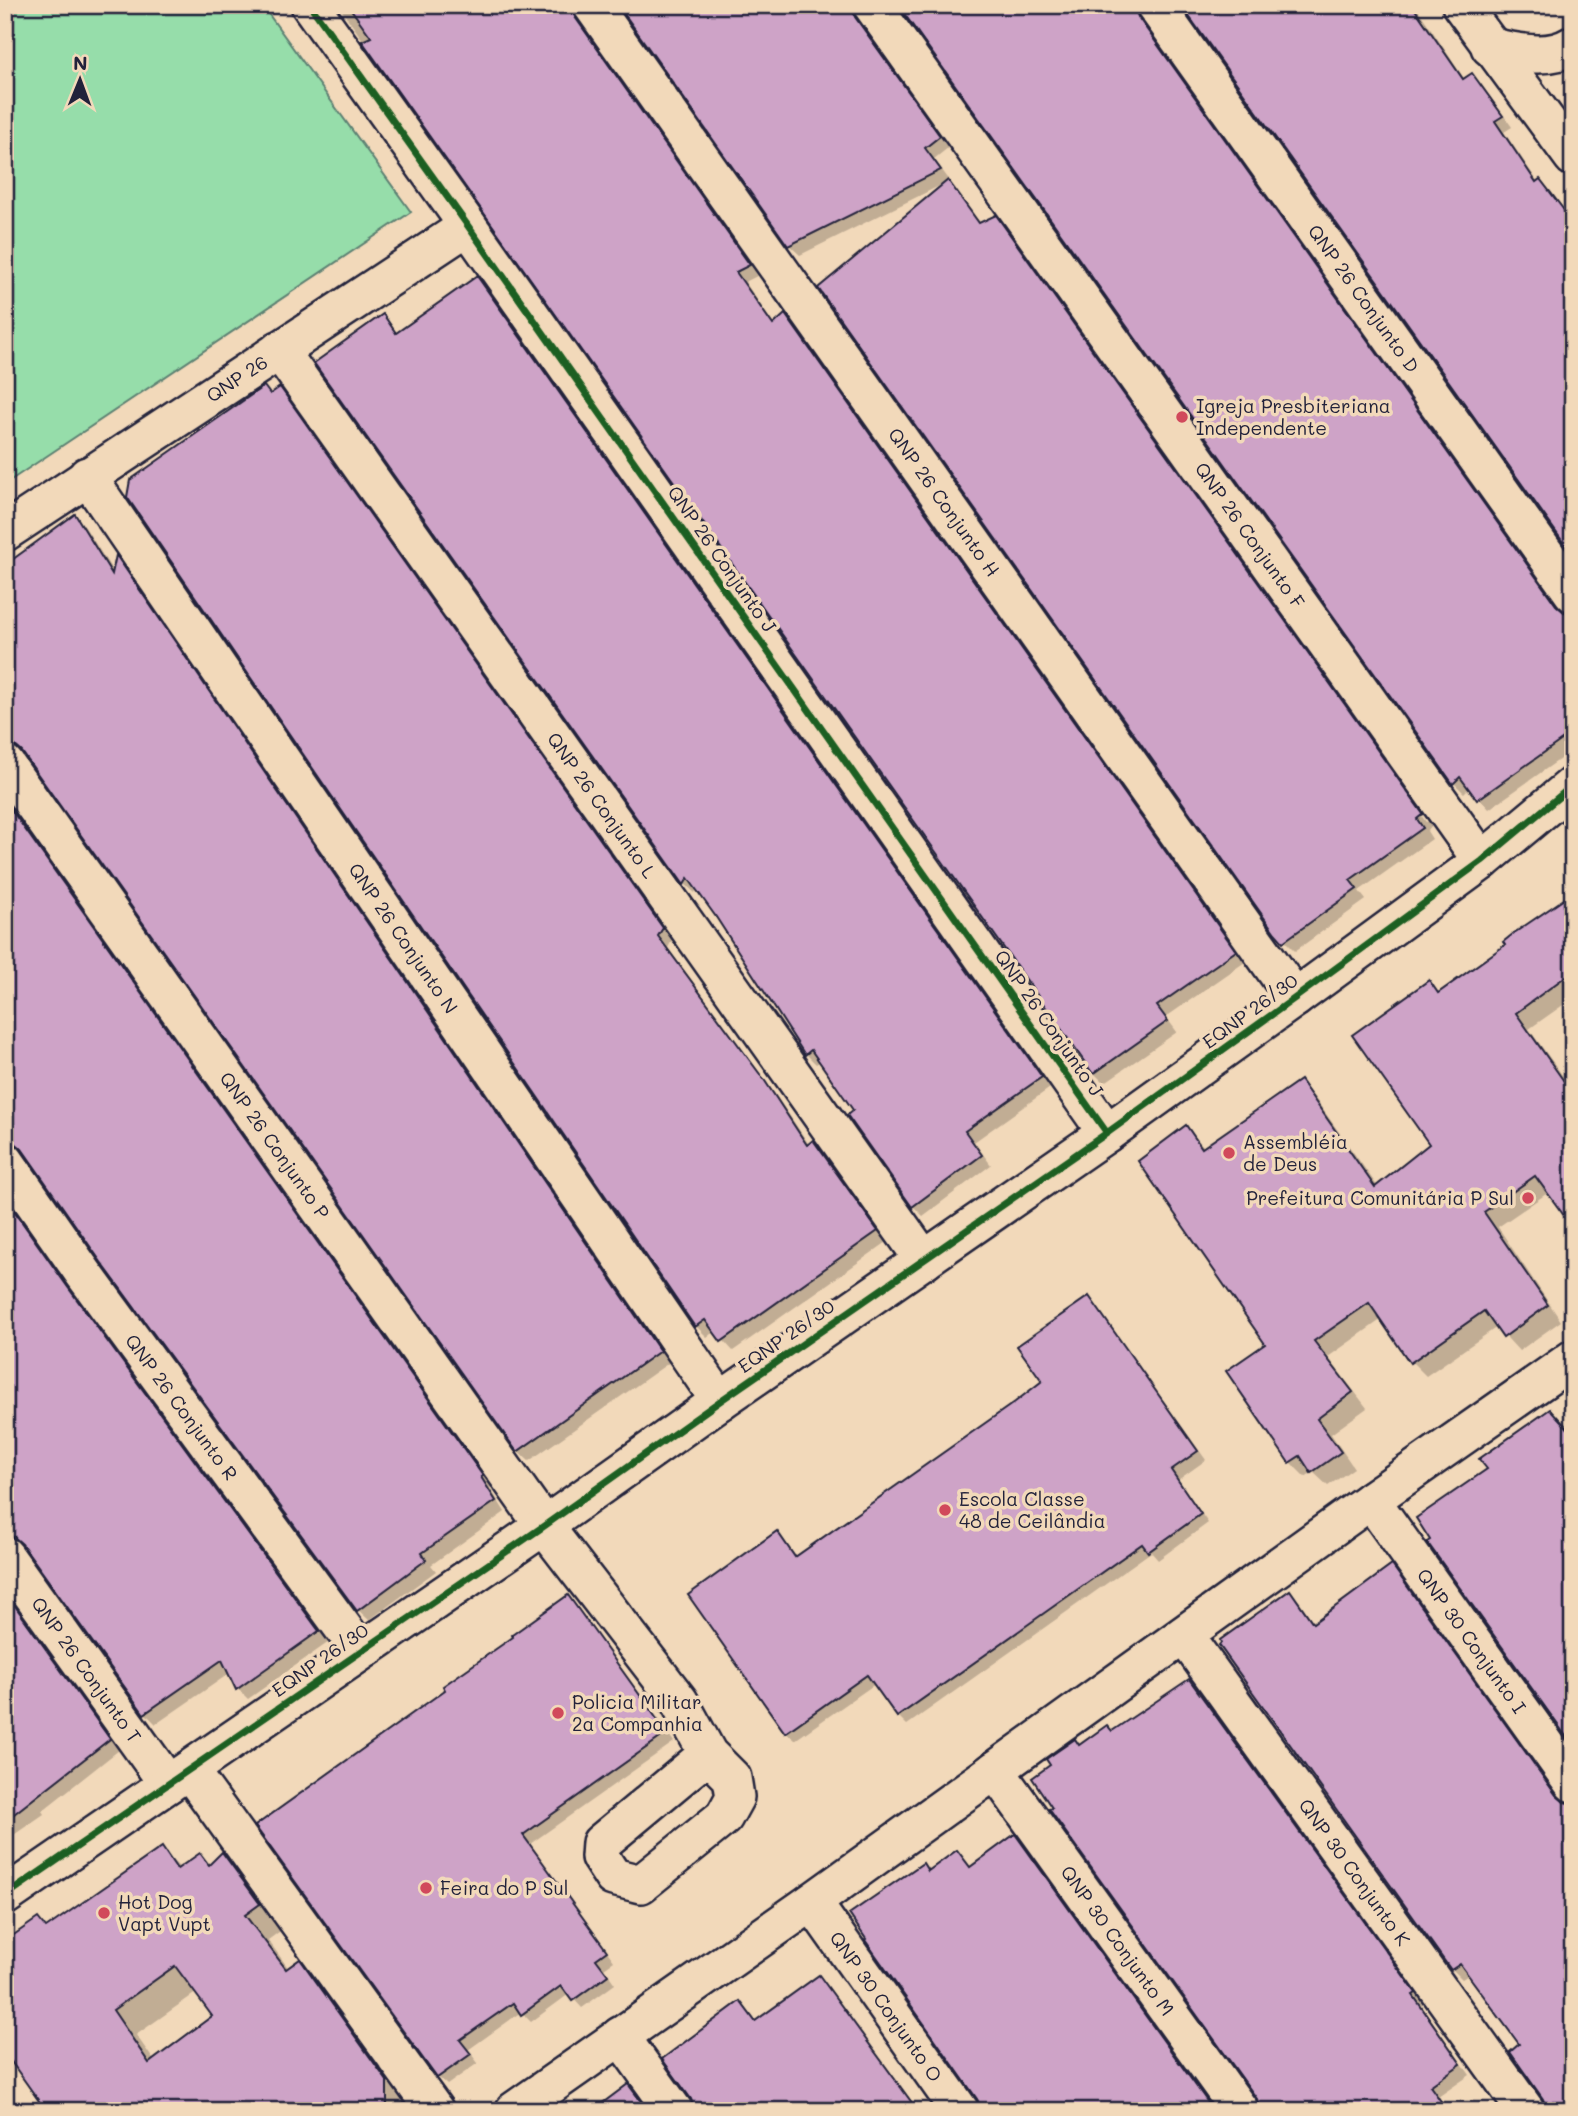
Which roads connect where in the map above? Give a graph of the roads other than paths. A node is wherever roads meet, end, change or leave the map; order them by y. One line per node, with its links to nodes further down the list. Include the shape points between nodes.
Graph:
1 (310, 5): 9 (street, QNP 26 Conjunto J)
2 (592, 5): 17 (street, QNP 26 Conjunto H)
3 (872, 5): 16 (street, QNP 26 Conjunto F)
4 (1154, 5): 13 (street, QNP 26 Conjunto D)
5 (1461, 5): 7 (street)
6 (1573, 45): 7 (street, via 1531,55)
7 (1490, 47): 8 (street)
8 (1572, 153)
9 (468, 226): 10 (street, QNP 26); 18 (street, QNP 26 Conjunto J)
10 (279, 350): 11 (street, QNP 26); 20 (street, QNP 26 Conjunto L)
11 (87, 476): 12 (street, QNP 26); 22 (street, QNP 26 Conjunto N)
12 (5, 532)
13 (1573, 593)
14 (5, 764): 24 (street, QNP 26 Conjunto P)
15 (1573, 785): 16 (street, EQNP 26/30)
16 (1482, 860): 17 (street, EQNP 26/30)
17 (1295, 998): 18 (street, EQNP 26/30)
18 (1107, 1133): 20 (street, EQNP 26/30)
19 (5, 1161): 27 (street, QNP 26 Conjunto R)
20 (924, 1259): 22 (street, EQNP 26/30)
21 (1568, 1371): 23 (street)
22 (720, 1401): 24 (street, EQNP 26/30)
23 (1371, 1500): 26 (street); 31 (street, QNP 30 Conjunto I)
24 (544, 1526): 27 (street, EQNP 26/30); 28 (street, QNP 26 Conjunto P, via 679,1701)
25 (5, 1556): 30 (street, QNP 26 Conjunto T)
26 (1184, 1635): 29 (street); 40 (street, QNP 30 Conjunto K)
27 (360, 1651): 30 (street, EQNP 26/30)
28 (708, 1754)
29 (995, 1770): 33 (street); 39 (street, QNP 30 Conjunto M)
30 (179, 1777): 32 (street, EQNP 26/30); 35 (street, QNP 26 Conjunto T)
31 (1573, 1783)
32 (5, 1896)
33 (812, 1902): 34 (street); 38 (street, QNP 30 Conjunto O)
34 (620, 2036): 36 (street); 37 (street)
35 (435, 2111)
36 (514, 2111)
37 (674, 2111)
38 (960, 2111)
39 (1240, 2111)
40 (1526, 2111)

